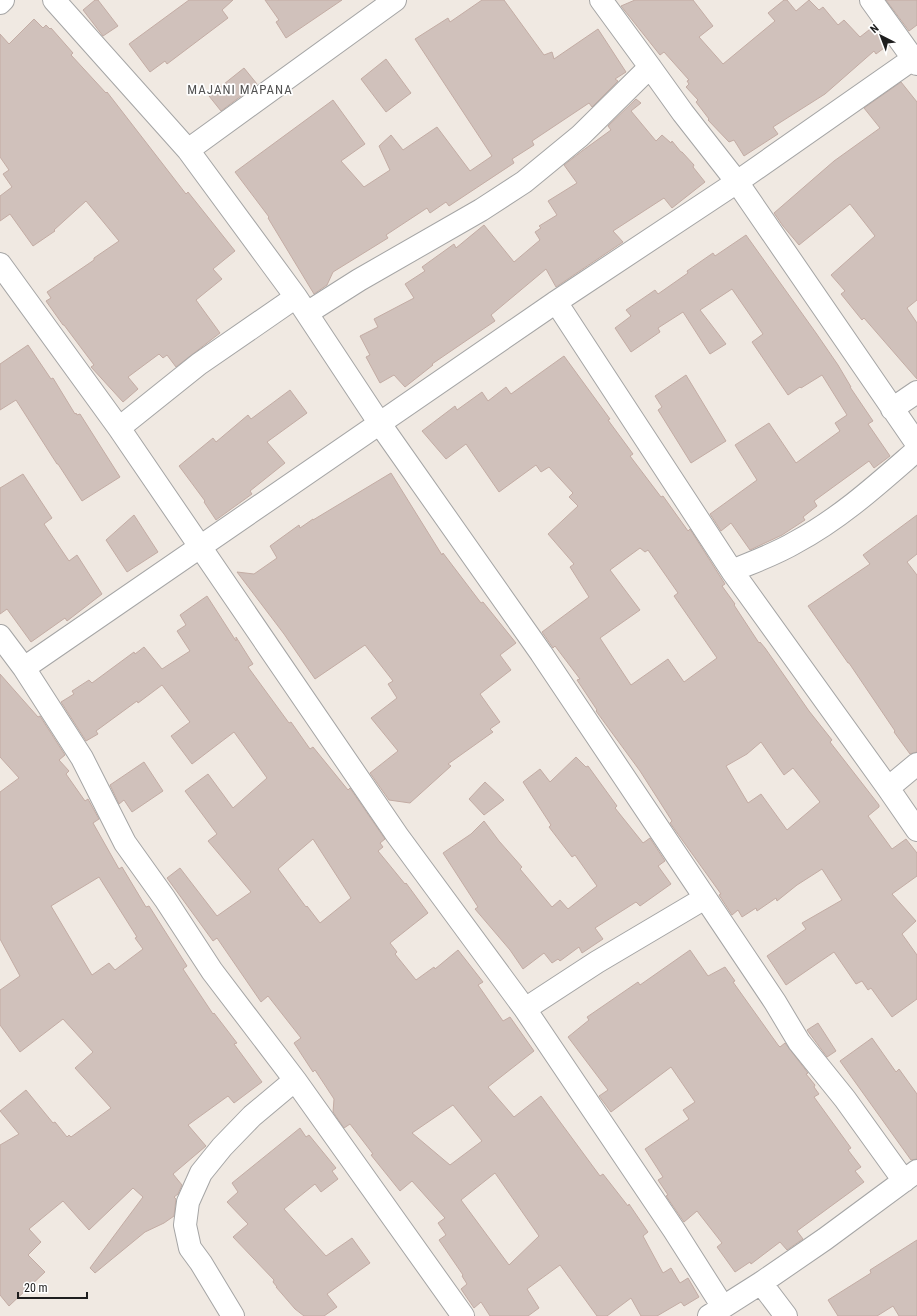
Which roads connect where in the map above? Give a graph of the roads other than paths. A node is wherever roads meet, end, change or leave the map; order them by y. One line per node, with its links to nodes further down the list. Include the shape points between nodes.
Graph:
1 (3, 0): 6 (street)
2 (54, 0): 9 (street)
3 (395, 0): 9 (street)
4 (601, 0): 8 (street)
5 (871, 0): 7 (street)
6 (0, 3)
7 (916, 60): 10 (street)
8 (650, 66): 10 (street); 13 (street, via 580,136 524,182 481,210 359,280)
9 (188, 150): 13 (street)
10 (736, 182): 12 (street); 15 (street)
11 (0, 264): 17 (street)
12 (556, 302): 16 (street); 21 (street)
13 (302, 305): 16 (street); 17 (street, via 199,364)
14 (917, 392): 15 (street)
15 (892, 409): 18 (street)
16 (380, 424): 20 (street); 27 (street, via 541,653)
17 (119, 428): 20 (street)
18 (917, 444)
19 (917, 450): 21 (street, via 834,519 795,543)
20 (200, 547): 23 (street); 28 (street, via 397,834)
21 (732, 571): 25 (street)
22 (0, 636): 23 (street)
23 (24, 668): 29 (street, via 82,758 124,843 165,899 212,971)
24 (917, 764): 25 (street)
25 (888, 788): 26 (street)
26 (917, 830)
27 (705, 898): 28 (street, via 597,962); 30 (street, via 799,1042)
28 (525, 1009): 32 (street, via 674,1230)
29 (295, 1080): 33 (street, via 252,1116 222,1147 201,1173 188,1202 185,1226 190,1248); 34 (street)
30 (911, 1176): 31 (street)
31 (761, 1283): 32 (street); 35 (street)
32 (716, 1312)
33 (233, 1316)
34 (463, 1316)
35 (786, 1316)

